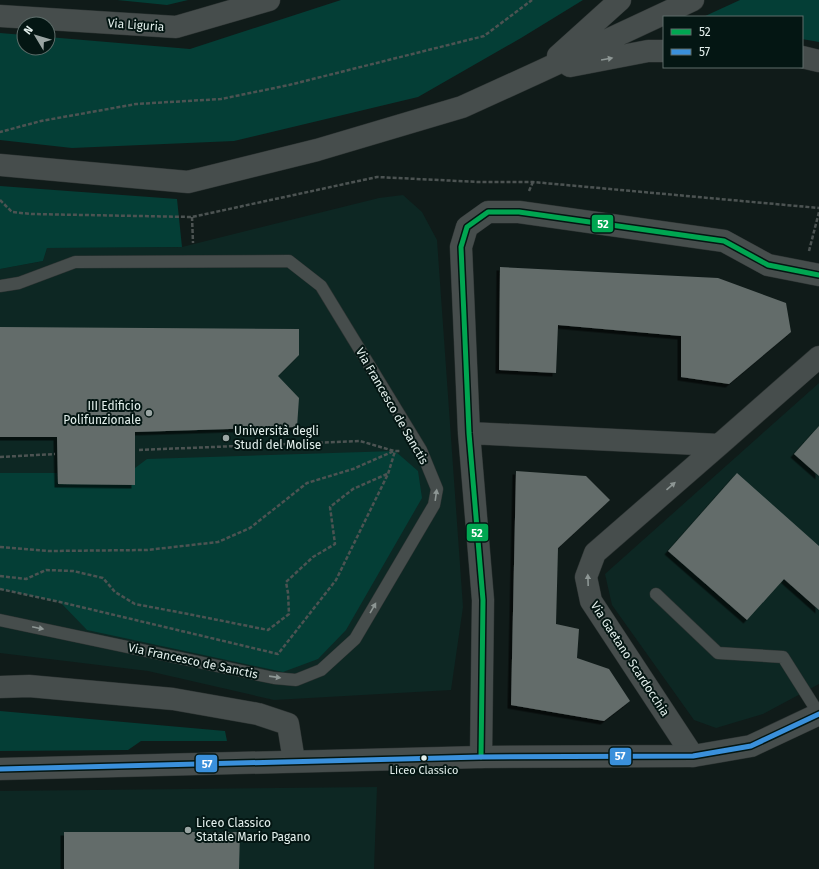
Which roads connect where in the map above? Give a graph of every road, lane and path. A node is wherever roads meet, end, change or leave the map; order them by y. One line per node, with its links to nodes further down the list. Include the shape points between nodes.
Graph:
1 (269, 0): 5 (street, Via Liguria, via 176,27)
2 (532, 0): 10 (path, via 484,36 296,83 221,99 136,104)
3 (620, 0): 9 (street)
4 (693, 0): 9 (street)
5 (0, 16)
6 (663, 51): 9 (street, one-way to 6, via 648,51)
7 (803, 58): 8 (street)
8 (819, 61)
9 (541, 71): 11 (street, via 462,106 317,150 188,182)
10 (0, 131)
11 (0, 165)
12 (0, 200): 15 (path, via 12,212 31,214)
13 (819, 208): 15 (path, via 533,182 376,177)
14 (819, 212): 17 (path)
15 (192, 217): 16 (path)
16 (193, 261): 18 (lane, Via Francesco de Sanctis, via 75,262 19,283); 23 (lane, Via Francesco de Sanctis, via 289,261 321,286)
17 (811, 274): 20 (street, via 768,265 724,241 519,212 488,212 467,227 461,247)
18 (0, 286)
19 (819, 357): 21 (street, Via Gaetano Scardocchia)
20 (469, 432): 21 (street); 36 (street, via 484,600)
21 (719, 445): 35 (street, Via Gaetano Scardocchia, one-way to 21, via 591,601 586,578 595,553)
22 (139, 450): 24 (path, via 360,441)
23 (421, 450): 24 (path); 32 (lane, Via Francesco de Sanctis, one-way to 23, via 274,678 296,680 321,670 355,639 434,505 437,489)
24 (395, 451): 27 (path); 28 (path, via 353,469 307,483 250,528 218,542 146,550 49,551)
25 (55, 454): 26 (path)
26 (0, 456)
27 (388, 474): 29 (path, via 353,489 330,506 334,544 313,557 286,582 289,614 268,630 135,604 115,592 103,578 73,571 46,570 26,579); 30 (path, via 336,580 278,654)
28 (0, 547)
29 (0, 576)
30 (0, 589)
31 (656, 594): 34 (lane, via 718,653 783,657)
32 (0, 620)
33 (0, 687): 37 (street, via 29,686 173,699 258,714 288,724)
34 (819, 714): 35 (street, via 751,746)
35 (693, 756): 36 (street)
36 (480, 757): 37 (street)
37 (294, 761): 38 (street)
38 (0, 769)

